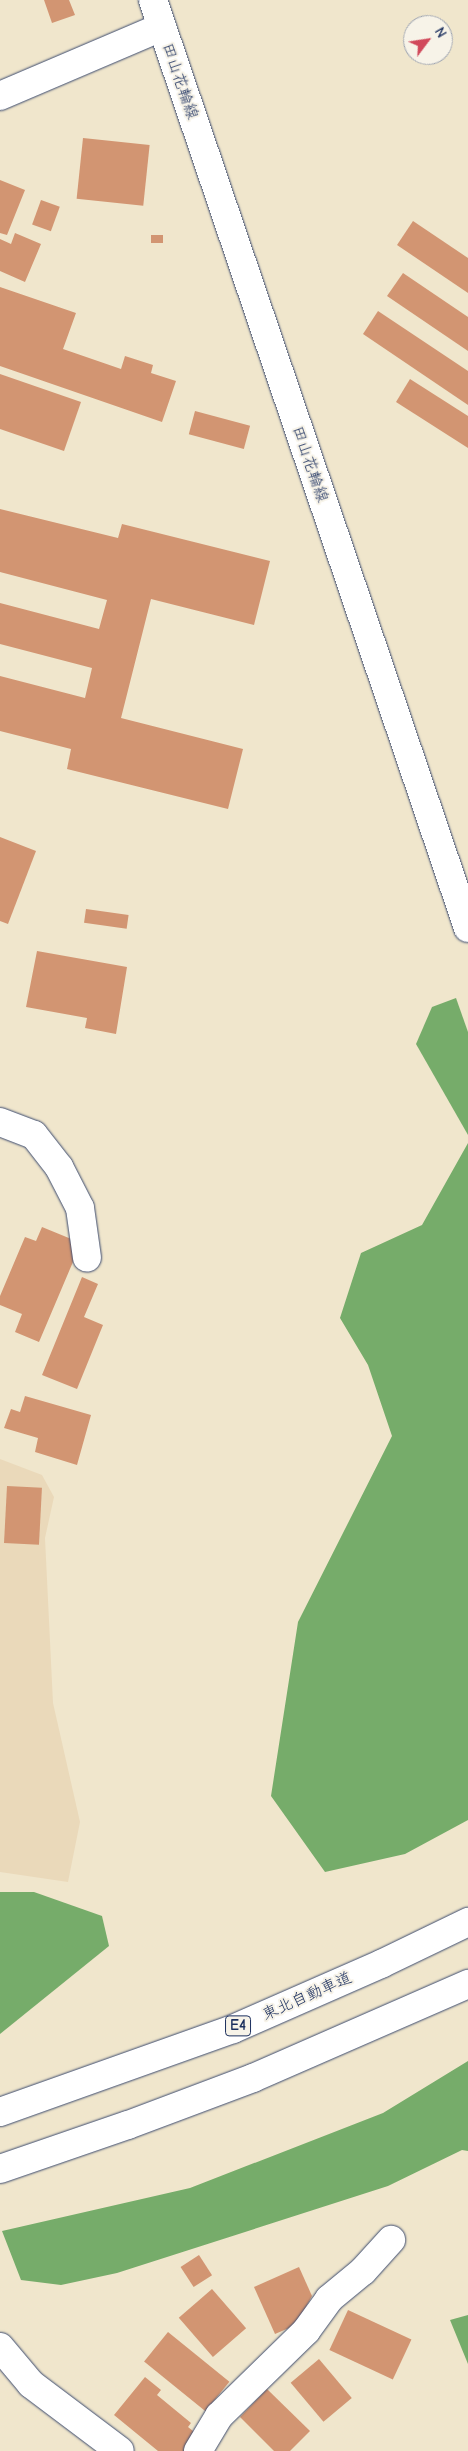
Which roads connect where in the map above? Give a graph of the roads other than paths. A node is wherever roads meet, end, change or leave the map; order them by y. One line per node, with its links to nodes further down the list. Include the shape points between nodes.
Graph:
1 (153, 0): 2 (main road, 田山花輪線)
2 (162, 27): 3 (main road); 4 (main road, 田山花輪線)
3 (0, 96)
4 (468, 928)
5 (0, 1122): 6 (main road, via 34,1135 59,1167 80,1208)
6 (87, 1258)
7 (468, 1922): 9 (main road, 東北自動車道 / E4, via 233,2029)
8 (468, 1984): 10 (main road, via 253,2078)
9 (0, 2112)
10 (0, 2169)
11 (391, 2240): 14 (main road, via 329,2299 306,2331 219,2416)
12 (0, 2347): 13 (main road, via 31,2384)
13 (120, 2451)
14 (198, 2451)

